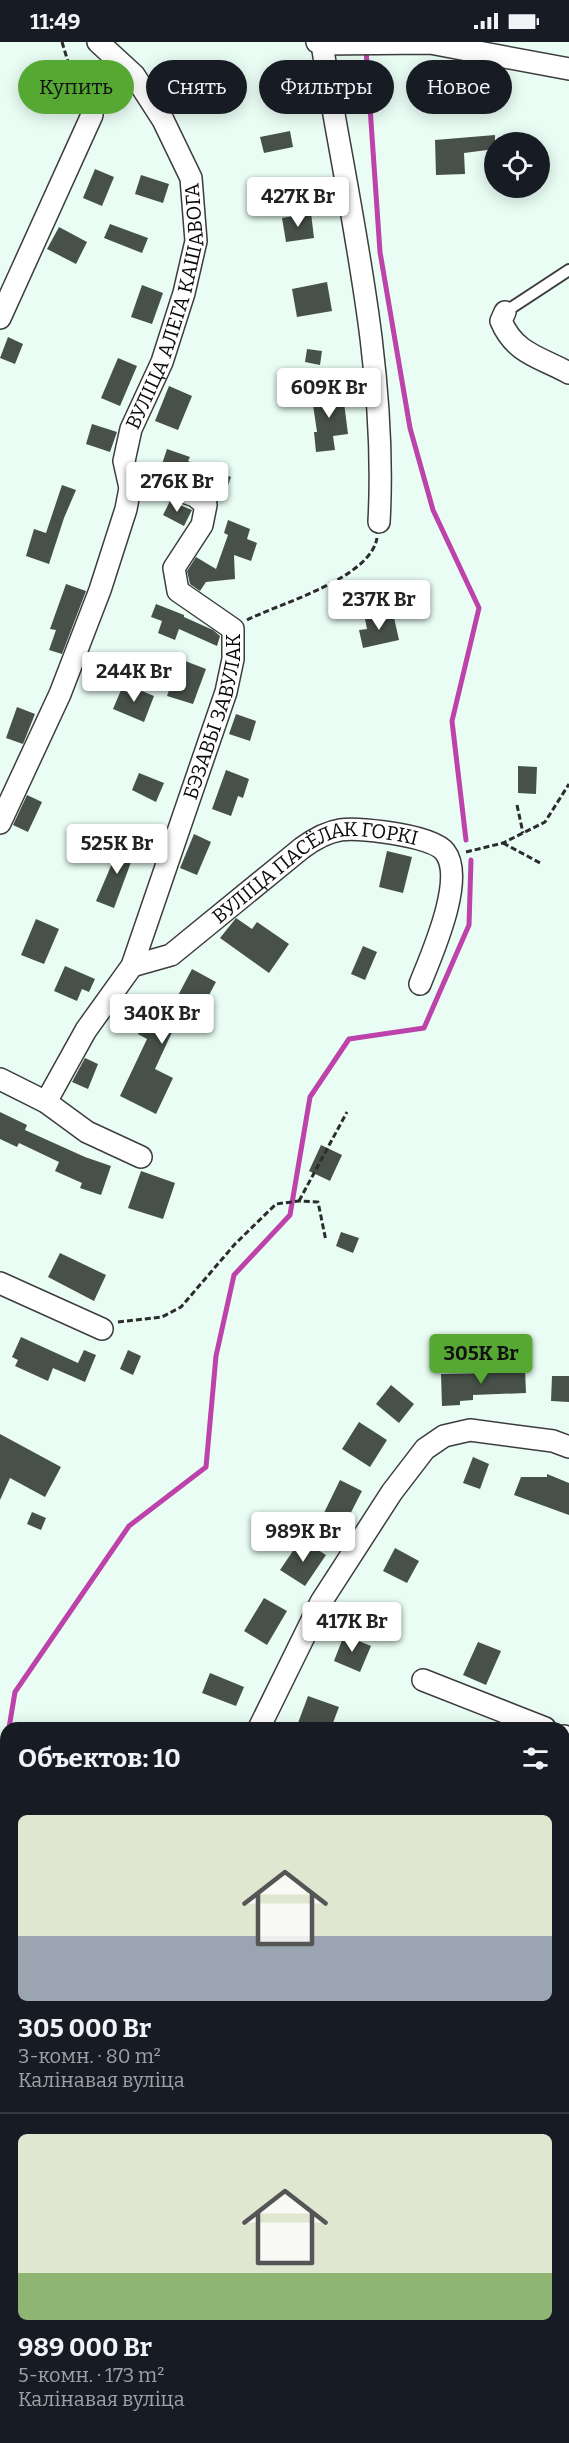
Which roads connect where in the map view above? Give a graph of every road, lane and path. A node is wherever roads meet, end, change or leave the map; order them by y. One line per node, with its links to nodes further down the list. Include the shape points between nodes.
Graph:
1 (62, 42): 5 (path)
2 (98, 42): 10 (street, ВУЛІЦА АЛЕГА КАШАВОГА, via 134,75 163,120 191,178 196,241 162,362 131,429 124,461)
3 (320, 43): 4 (street, via 430,43); 11 (street, via 365,294 381,461)
4 (569, 69)
5 (92, 115): 8 (street)
6 (569, 270): 7 (lane)
7 (505, 312): 9 (street, via 501,321 517,347)
8 (0, 318)
9 (569, 373)
10 (130, 488): 15 (street, ВУЛІЦА АЛЕГА КАШАВОГА, via 100,590 60,694); 20 (street, БЭЗАВЫ ЗАВУЛАК, via 153,481 189,493 206,505 202,525 174,568 178,591 232,628 233,659 226,692)
11 (380, 522): 12 (path, via 376,545 358,566 336,582)
12 (252, 618)
13 (569, 784): 16 (path, via 545,822)
14 (517, 805): 16 (path)
15 (0, 824)
16 (524, 833): 17 (path)
17 (503, 843): 18 (path); 19 (path)
18 (447, 856): 20 (street, ВУЛІЦА ПАСЁЛАК ГОРКІ, via 434,844 397,833 331,831 302,848 171,955); 21 (street, ВУЛІЦА ПАСЁЛАК ГОРКІ, via 452,890)
19 (542, 864)
20 (132, 966): 23 (street, via 86,1030)
21 (420, 984)
22 (0, 1079): 23 (street)
23 (46, 1102): 25 (street, via 87,1132)
24 (347, 1112): 26 (path)
25 (141, 1157)
26 (298, 1201): 27 (path, via 318,1202); 29 (path, via 276,1204 234,1244 181,1307 162,1317 123,1320)
27 (326, 1241)
28 (0, 1282): 29 (street)
29 (102, 1329)
30 (569, 1447): 32 (street, via 552,1441 470,1431 444,1436 424,1449 321,1602)
31 (423, 1680): 33 (street)
32 (262, 1722)
33 (530, 1722)

